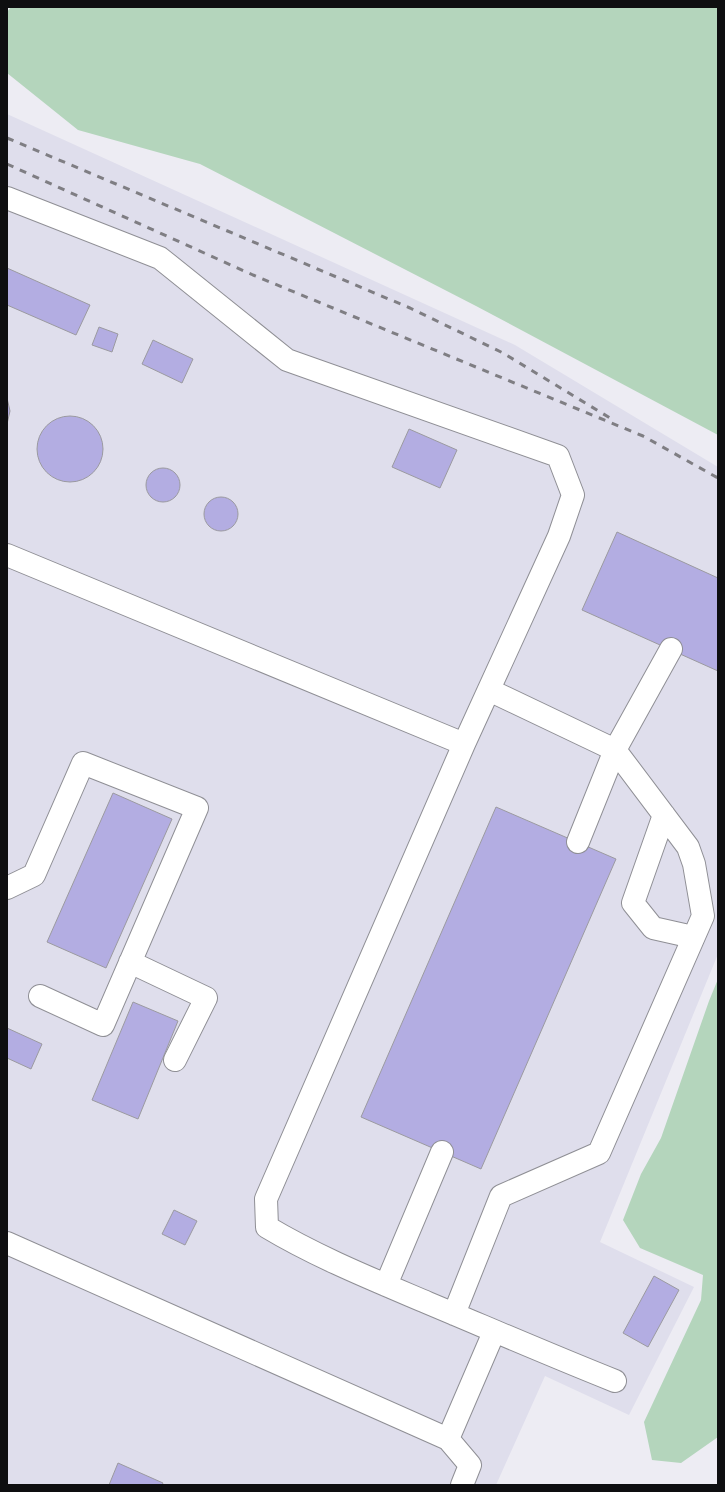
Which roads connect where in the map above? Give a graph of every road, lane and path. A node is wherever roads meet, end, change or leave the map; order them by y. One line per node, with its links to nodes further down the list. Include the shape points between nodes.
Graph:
1 (7, 198): 4 (lane, via 160,258 287,360 558,456 573,495 559,536)
2 (7, 555): 5 (lane)
3 (671, 650): 6 (lane)
4 (489, 690): 5 (lane); 6 (lane)
5 (464, 744): 16 (lane, via 266,1200 267,1227 287,1239)
6 (615, 750): 7 (lane); 8 (lane)
7 (664, 816): 10 (lane, via 688,847 694,864 703,916); 10 (lane, via 633,903 653,928)
8 (578, 842)
9 (7, 888): 11 (lane, via 34,875 83,763 197,808)
10 (693, 937): 17 (lane, via 599,1153 501,1196)
11 (130, 962): 12 (lane, via 103,1025); 13 (lane, via 206,998)
12 (40, 996)
13 (175, 1060)
14 (442, 1152): 16 (lane)
15 (7, 1244): 20 (lane)
16 (386, 1285): 17 (lane)
17 (454, 1314): 18 (lane)
18 (494, 1332): 19 (lane); 20 (lane)
19 (615, 1381)
20 (448, 1439): 21 (lane, via 470,1465)
21 (462, 1485)

